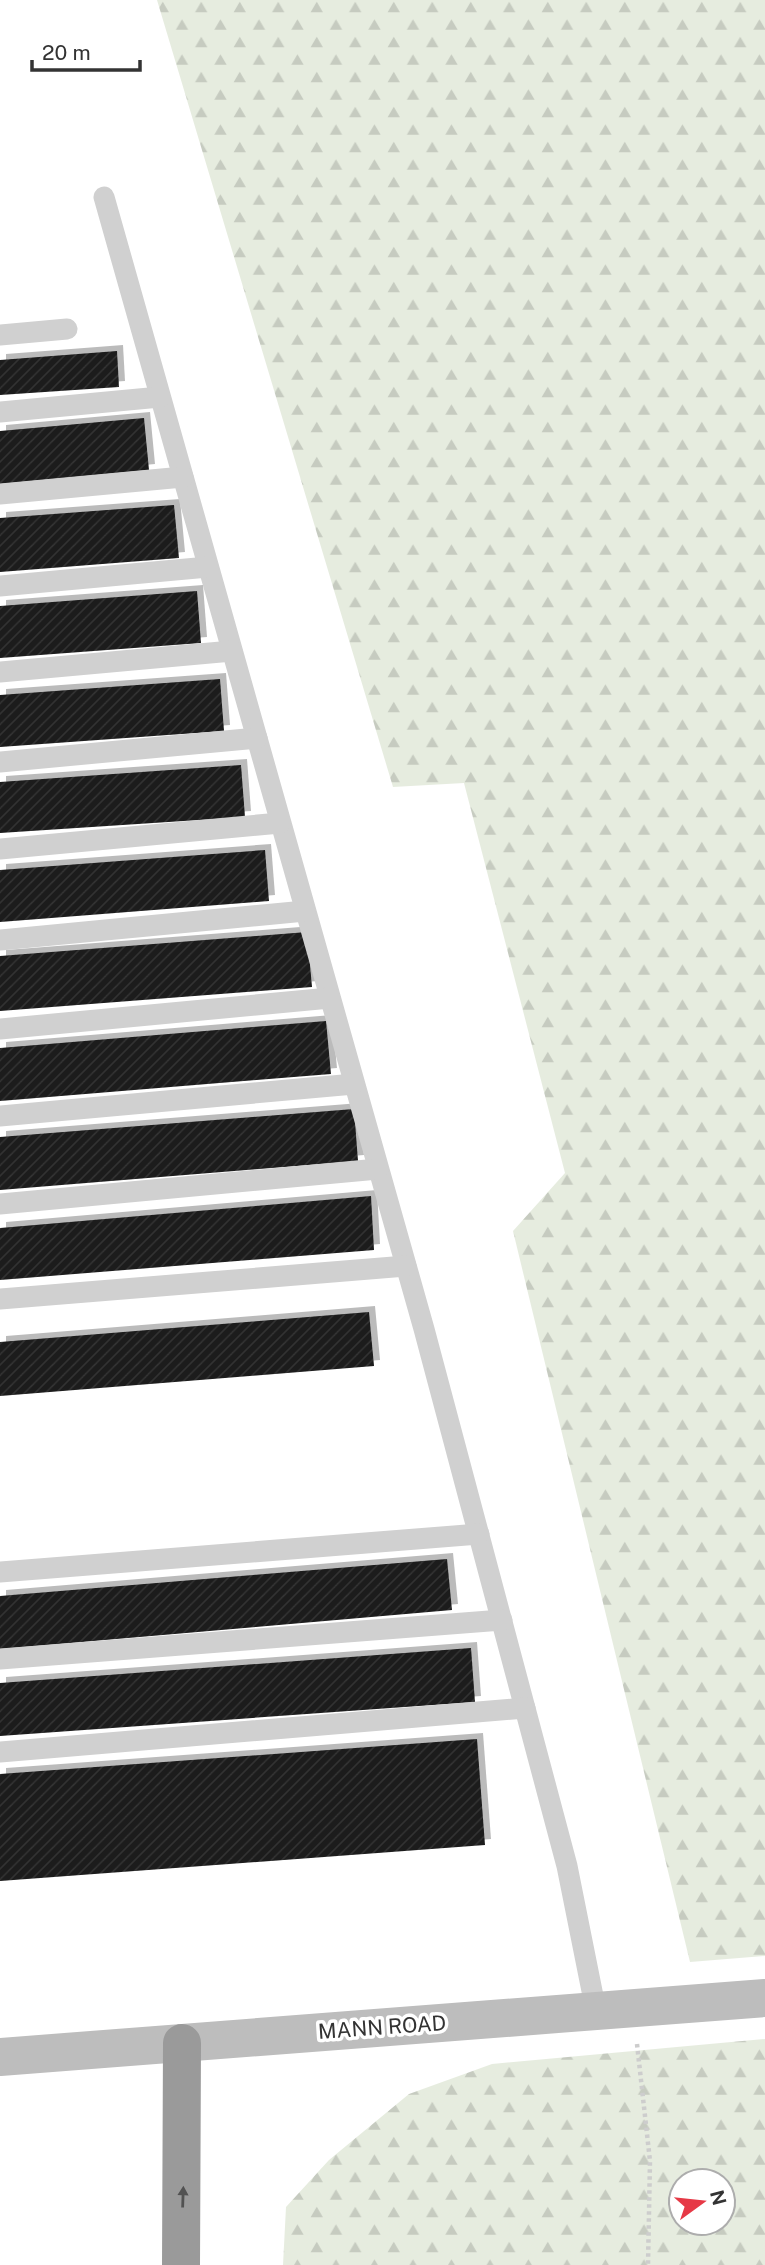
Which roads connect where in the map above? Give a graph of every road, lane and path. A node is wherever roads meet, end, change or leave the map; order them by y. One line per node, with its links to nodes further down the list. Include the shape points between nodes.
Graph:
1 (104, 197): 4 (lane)
2 (67, 329): 3 (lane)
3 (0, 335)
4 (160, 397): 5 (lane); 6 (lane)
5 (0, 412)
6 (183, 477): 7 (lane); 8 (lane)
7 (0, 494)
8 (208, 567): 9 (lane); 10 (lane)
9 (0, 586)
10 (232, 651): 11 (lane); 12 (lane)
11 (0, 672)
12 (257, 738): 13 (lane); 14 (lane)
13 (0, 762)
14 (281, 822): 15 (lane); 16 (lane)
15 (0, 849)
16 (306, 911): 17 (lane); 18 (lane)
17 (0, 940)
18 (330, 998): 19 (lane); 20 (lane)
19 (0, 1030)
20 (354, 1084): 21 (lane); 22 (lane)
21 (0, 1116)
22 (378, 1169): 23 (lane); 24 (lane)
23 (0, 1204)
24 (406, 1266): 25 (lane); 26 (lane)
25 (0, 1299)
26 (479, 1534): 27 (lane); 28 (lane)
27 (0, 1572)
28 (502, 1620): 29 (lane); 30 (lane)
29 (0, 1659)
30 (524, 1708): 31 (lane); 34 (lane, via 567,1866)
31 (0, 1752)
32 (765, 1998): 33 (main road, MANN ROAD)
33 (633, 2008): 34 (main road, MANN ROAD); 38 (path, via 650,2161)
34 (596, 2011): 35 (main road, MANN ROAD)
35 (182, 2043): 36 (main road, MANN ROAD); 37 (highway, one-way to 35)
36 (0, 2057)
37 (181, 2265)
38 (648, 2265)

